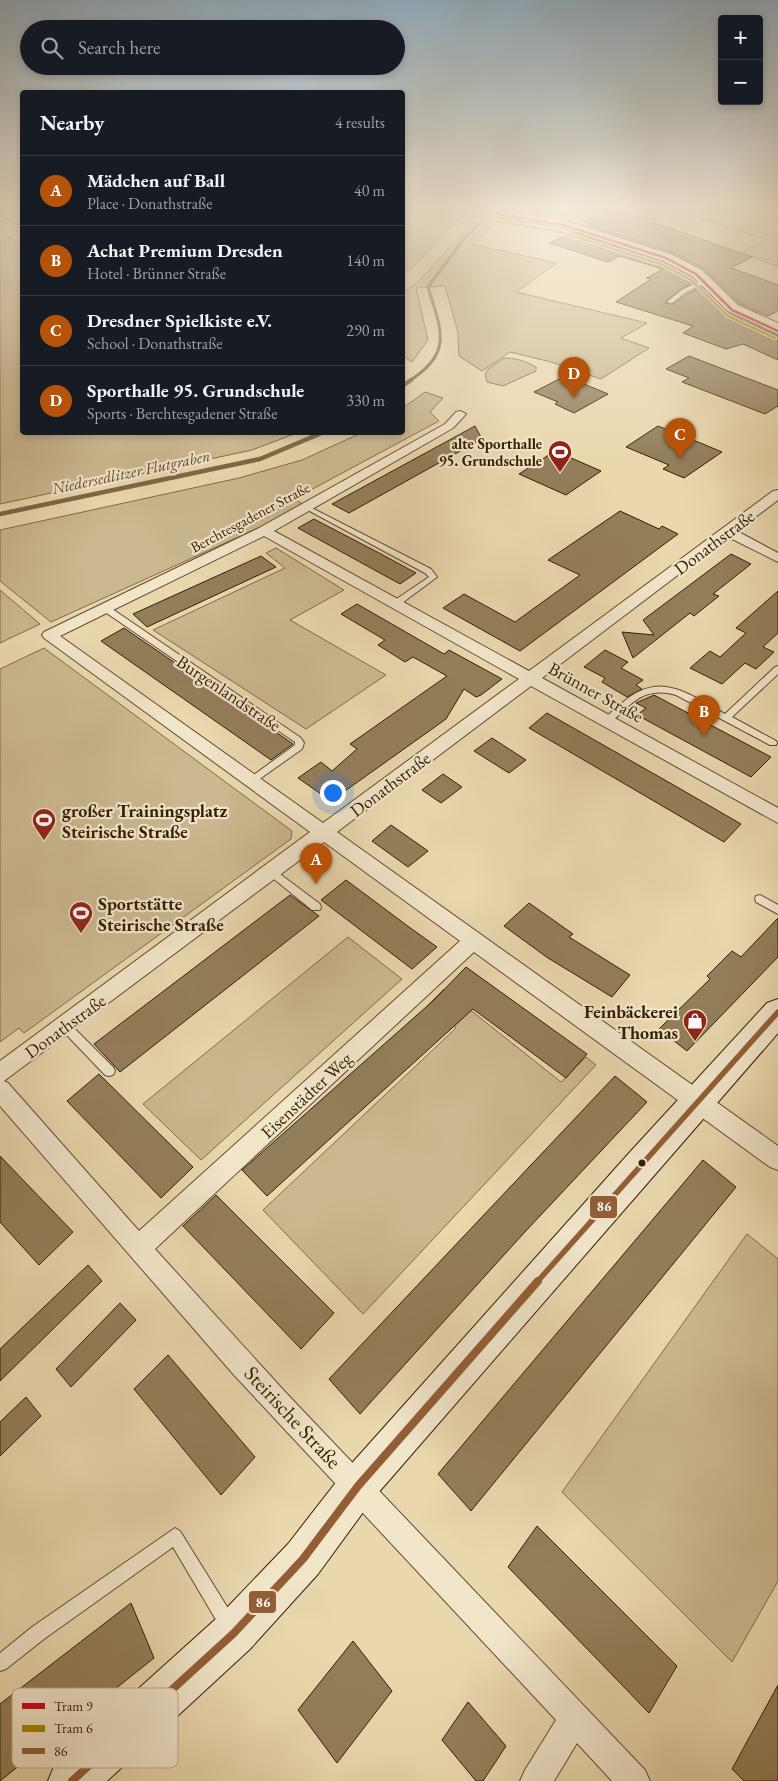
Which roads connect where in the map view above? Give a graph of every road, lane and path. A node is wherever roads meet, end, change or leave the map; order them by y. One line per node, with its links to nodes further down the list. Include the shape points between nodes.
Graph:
1 (683, 291): 3 (lane)
2 (715, 291): 4 (main road, via 733,308)
3 (670, 302)
4 (778, 330)
5 (460, 414): 7 (street, Berchtesgadener Straße, via 449,426)
6 (778, 494): 9 (street, Donathstraße)
7 (306, 507): 8 (street, Berchtesgadener Straße); 11 (lane, via 428,571 432,577)
8 (264, 531): 11 (street, Brünner Straße); 12 (street, Berchtesgadener Straße)
9 (728, 532): 10 (street); 14 (street, Donathstraße)
10 (778, 558)
11 (395, 604): 14 (street, Brünner Straße)
12 (105, 608): 18 (lane, Burgenlandstraße, via 298,740 299,747); 18 (street, Berchtesgadener Straße, via 48,634)
13 (778, 668): 15 (lane)
14 (531, 679): 16 (street, Brünner Straße); 20 (street, Donathstraße)
15 (726, 718): 16 (lane, via 679,693 650,688); 17 (lane)
16 (607, 722): 19 (street, Brünner Straße)
17 (773, 743)
18 (250, 781): 20 (street)
19 (778, 816)
20 (323, 834): 21 (street, Donathstraße); 25 (street)
21 (272, 872): 23 (lane); 27 (street, Donathstraße)
22 (760, 898): 24 (lane)
23 (316, 907)
24 (778, 910)
25 (472, 941): 31 (street); 33 (street, Eisenstädter Weg)
26 (778, 1012): 31 (main road)
27 (65, 1026): 28 (lane); 29 (street, Donathstraße)
28 (109, 1071)
29 (0, 1073)
30 (0, 1090): 33 (street, Steirische Straße)
31 (696, 1102): 32 (street); 34 (main road)
32 (778, 1159)
33 (138, 1248): 34 (street, Steirische Straße)
34 (358, 1486): 35 (main road, via 303,1559); 38 (street, Steirische Straße)
35 (234, 1633): 36 (lane, via 175,1536); 37 (main road)
36 (0, 1663)
37 (174, 1688)
38 (575, 1718): 41 (street); 42 (street, Steirische Straße)
39 (86, 1768): 40 (main road)
40 (72, 1781)
41 (536, 1781)
42 (634, 1781)

